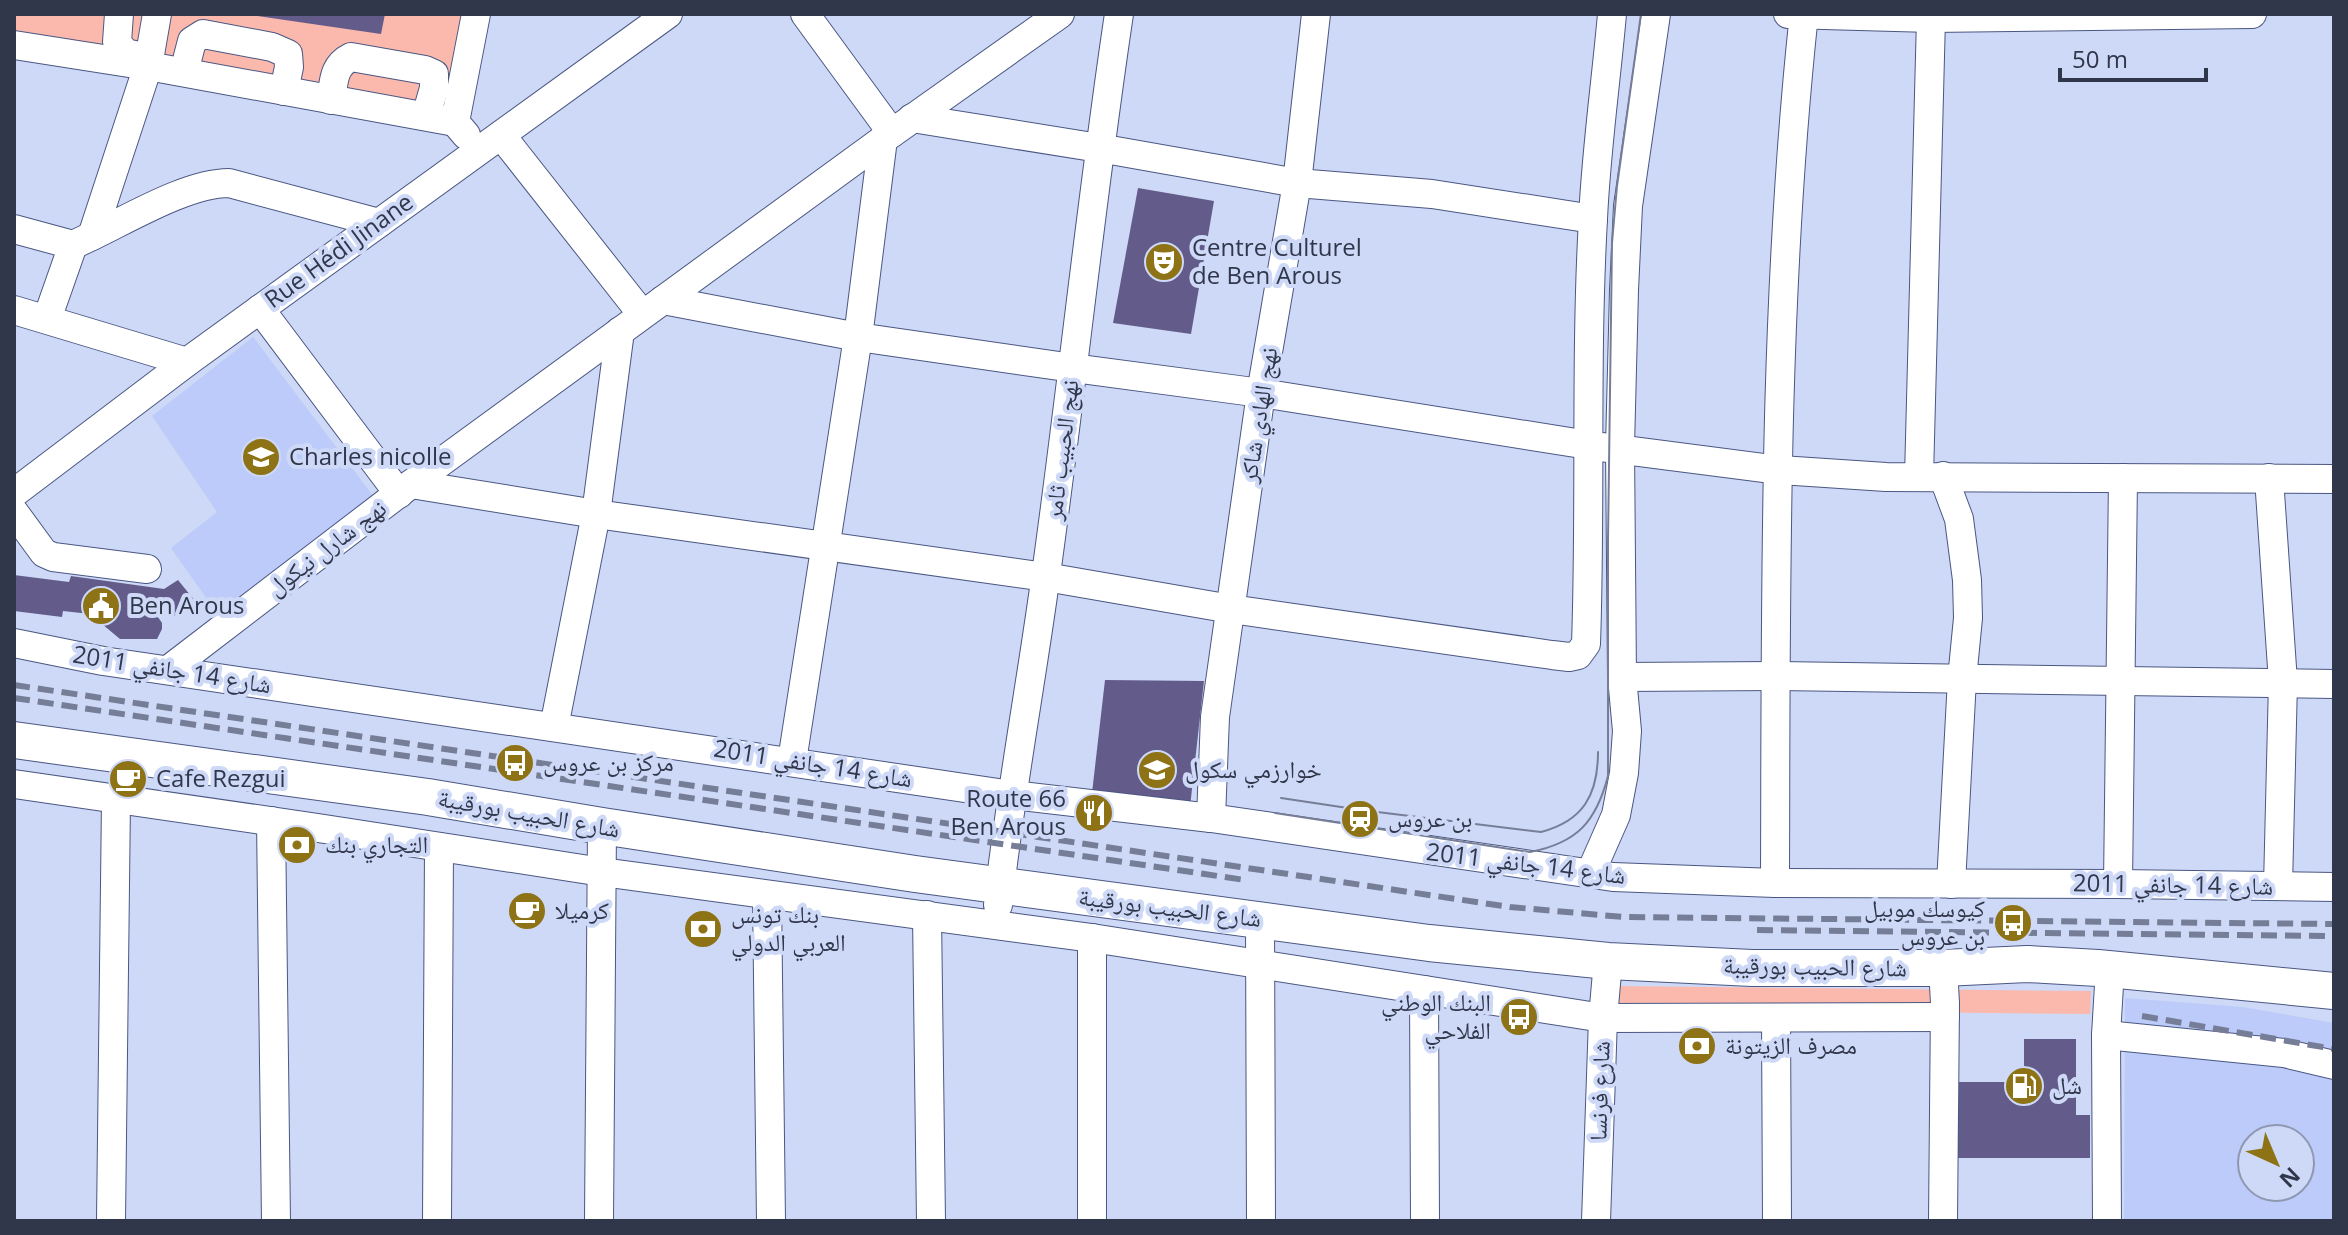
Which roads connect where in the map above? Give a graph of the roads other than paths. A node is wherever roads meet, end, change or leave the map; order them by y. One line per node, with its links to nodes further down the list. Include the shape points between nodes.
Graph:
1 (119, 14): 17 (street, via 117,42 125,53)
2 (157, 14): 17 (street)
3 (476, 14): 22 (street)
4 (668, 14): 24 (street, Rue Hédi Jinane)
5 (805, 14): 23 (street)
6 (1060, 14): 23 (street, نهج شارل نيكول)
7 (1119, 14): 25 (street, نهج الحبيب ثامر)
8 (1316, 14): 26 (street, نهج الهادي شاكر)
9 (1612, 14): 27 (street)
10 (1656, 14): 41 (street, via 1628,206)
11 (1787, 14): 12 (street)
12 (1804, 14): 15 (street); 42 (street, via 1784,245)
13 (2252, 14): 14 (street)
14 (2099, 15): 15 (street)
15 (1931, 18): 43 (street)
16 (14, 45): 17 (street)
17 (148, 62): 18 (street); 30 (street)
18 (184, 72): 19 (street); 19 (street, via 192,41 203,34 259,44 288,54)
19 (284, 91): 20 (street)
20 (331, 100): 21 (street); 21 (street, via 336,70 351,57 434,74)
21 (426, 116): 22 (street)
22 (455, 122): 24 (street)
23 (896, 130): 25 (street); 31 (street, نهج شارل نيكول); 36 (street)
24 (489, 142): 28 (street, Rue Hédi Jinane); 31 (street)
25 (1099, 148): 26 (street); 38 (street, نهج الحبيب ثامر)
26 (1297, 183): 27 (street, via 1432,194); 39 (street, نهج الهادي شاكر)
27 (1593, 219): 40 (street)
28 (379, 223): 30 (street, via 216,183); 32 (street, Rue Hédi Jinane)
29 (14, 229): 30 (street)
30 (83, 240): 34 (street)
31 (653, 307): 35 (street, نهج شارل نيكول); 36 (street)
32 (260, 309): 37 (street, Rue Hédi Jinane); 47 (street)
33 (14, 310): 34 (street)
34 (47, 319): 37 (street)
35 (620, 331): 47 (street, نهج شارل نيكول); 50 (street)
36 (858, 337): 38 (street); 51 (street)
37 (187, 362): 48 (street, Rue Hédi Jinane)
38 (1073, 368): 39 (street); 53 (street, نهج الحبيب ثامر)
39 (1261, 393): 40 (street); 54 (street, نهج الهادي شاكر)
40 (1587, 443): 41 (street); 54 (street, via 1587,630 1578,655)
41 (1620, 447): 42 (street); 58 (street)
42 (1780, 470): 43 (street); 57 (street)
43 (1931, 476): 44 (street); 59 (street, via 1959,519 1968,618)
44 (2123, 478): 45 (street); 60 (street)
45 (2269, 478): 46 (street); 61 (street)
46 (2334, 479)
47 (405, 489): 50 (street); 56 (street, نهج شارل نيكول)
48 (14, 493)
49 (14, 512): 52 (street, via 44,553 53,557)
50 (596, 514): 51 (street); 63 (street)
51 (824, 547): 53 (street); 65 (street)
52 (147, 569)
53 (1046, 577): 54 (street); 68 (street, نهج الحبيب ثامر)
54 (1231, 609): 70 (street, نهج الهادي شاكر, via 1215,717)
55 (14, 643): 56 (street, شارع 14 جانفي 2011)
56 (168, 670): 63 (street, شارع 14 جانفي 2011)
57 (1775, 676): 58 (street); 59 (street); 77 (street)
58 (1622, 677): 76 (street, via 1624,773 1616,815)
59 (1962, 679): 60 (street); 78 (street)
60 (2120, 680): 61 (street); 79 (street)
61 (2283, 682): 62 (street); 81 (street)
62 (2334, 684)
63 (554, 727): 65 (street, شارع 14 جانفي 2011)
64 (14, 740): 66 (main road, شارع الحبيب بورقيبة)
65 (792, 761): 68 (street, شارع 14 جانفي 2011)
66 (321, 782): 72 (main road, شارع الحبيب بورقيبة); 73 (street)
67 (14, 784): 69 (street)
68 (1012, 795): 70 (street, شارع 14 جانفي 2011); 80 (street, نهج الحبيب ثامر)
69 (116, 800): 71 (street); 99 (street)
70 (1211, 818): 76 (street, شارع 14 جانفي 2011)
71 (271, 821): 73 (street); 100 (street)
72 (602, 826): 75 (street); 80 (main road, شارع الحبيب بورقيبة)
73 (318, 828): 74 (street)
74 (439, 847): 75 (street); 101 (street)
75 (602, 872): 83 (street); 102 (street)
76 (1590, 874): 77 (street, شارع 14 جانفي 2011)
77 (1775, 883): 78 (street, شارع 14 جانفي 2011)
78 (1951, 884): 79 (street, شارع 14 جانفي 2011)
79 (2118, 884): 81 (street, شارع 14 جانفي 2011)
80 (1000, 885): 85 (main road, شارع الحبيب بورقيبة); 86 (street, نهج الحبيب ثامر)
81 (2278, 886): 82 (street, شارع 14 جانفي 2011)
82 (2334, 887)
83 (767, 896): 84 (street); 103 (street)
84 (927, 915): 86 (street); 104 (street)
85 (1260, 920): 88 (main road, شارع الحبيب بورقيبة); 89 (street)
86 (995, 925): 87 (street)
87 (1092, 938): 89 (street); 105 (street)
88 (1608, 961): 90 (main road, شارع الحبيب بورقيبة); 95 (street, شارع فرنسا)
89 (1260, 966): 92 (street); 106 (street)
90 (1943, 968): 91 (main road, شارع الحبيب بورقيبة, via 2027,964); 94 (street)
91 (2110, 969): 93 (main road, شارع الحبيب بورقيبة); 97 (street)
92 (1424, 990): 95 (street); 107 (street)
93 (2334, 991)
94 (1945, 1017): 96 (street); 110 (street)
95 (1603, 1018): 96 (street); 108 (street, شارع فرنسا)
96 (1776, 1018): 109 (street)
97 (2106, 1035): 98 (street, via 2284,1053); 111 (street)
98 (2334, 1065)
99 (111, 1221)
100 (276, 1221)
101 (437, 1221)
102 (599, 1221)
103 (771, 1221)
104 (931, 1221)
105 (1092, 1221)
106 (1261, 1221)
107 (1425, 1221)
108 (1596, 1221)
109 (1777, 1221)
110 (1943, 1221)
111 (2107, 1221)

